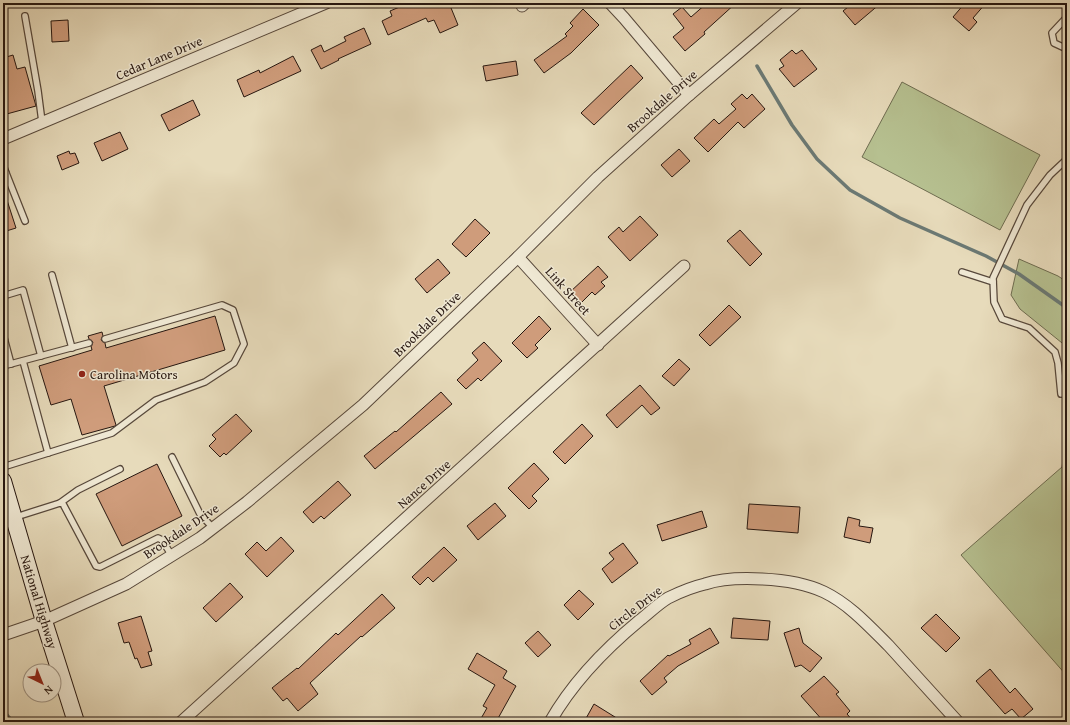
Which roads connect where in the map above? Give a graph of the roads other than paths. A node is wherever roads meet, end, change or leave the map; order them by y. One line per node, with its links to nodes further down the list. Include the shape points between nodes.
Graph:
1 (326, 3): 8 (street, Cedar Lane Drive)
2 (610, 3): 7 (street)
3 (797, 3): 7 (street, Brookdale Drive)
4 (25, 16): 8 (lane)
5 (1067, 17): 6 (lane, via 1052,33 1054,43)
6 (1067, 49)
7 (689, 95): 14 (street, Brookdale Drive, via 598,177)
8 (42, 122): 9 (street, Cedar Lane Drive)
9 (3, 139)
10 (1067, 159): 18 (lane, via 1050,175 1027,205)
11 (3, 165): 12 (lane)
12 (4, 176): 13 (lane)
13 (25, 220)
14 (518, 257): 23 (street, Link Street); 37 (street, Brookdale Drive, via 363,405)
15 (684, 266): 23 (street, Nance Drive)
16 (962, 272): 18 (lane)
17 (52, 275): 24 (lane)
18 (993, 282): 29 (lane, via 994,302 1002,319 1029,328 1055,352)
19 (3, 296): 25 (lane, via 23,290)
20 (3, 334): 27 (lane)
21 (105, 339): 30 (lane, via 222,305 233,310 244,344 234,363 205,382 156,400 112,433)
22 (90, 343): 24 (lane)
23 (598, 345): 42 (street, Nance Drive)
24 (72, 348): 25 (lane)
25 (41, 356): 26 (lane)
26 (23, 361): 27 (lane); 30 (lane)
27 (11, 364): 28 (lane)
28 (3, 366)
29 (1061, 394)
30 (48, 453): 32 (lane)
31 (172, 457): 37 (lane, via 200,514)
32 (3, 467)
33 (120, 469): 35 (lane, via 78,490)
34 (3, 481): 36 (main road, National Highway)
35 (60, 503): 36 (lane); 38 (lane, via 64,504 96,566 100,567 158,538)
36 (14, 518): 39 (main road, National Highway)
37 (213, 528): 38 (street, Brookdale Drive)
38 (172, 556): 39 (street, Brookdale Drive, via 126,584)
39 (44, 621): 40 (street, Brookdale Drive); 41 (main road, National Highway)
40 (3, 635)
41 (76, 722)
42 (181, 722)
43 (550, 722): 44 (street, Circle Drive, via 602,654 667,599 706,583 748,578 786,580 824,592 842,603 867,624 908,666)
44 (958, 722)

